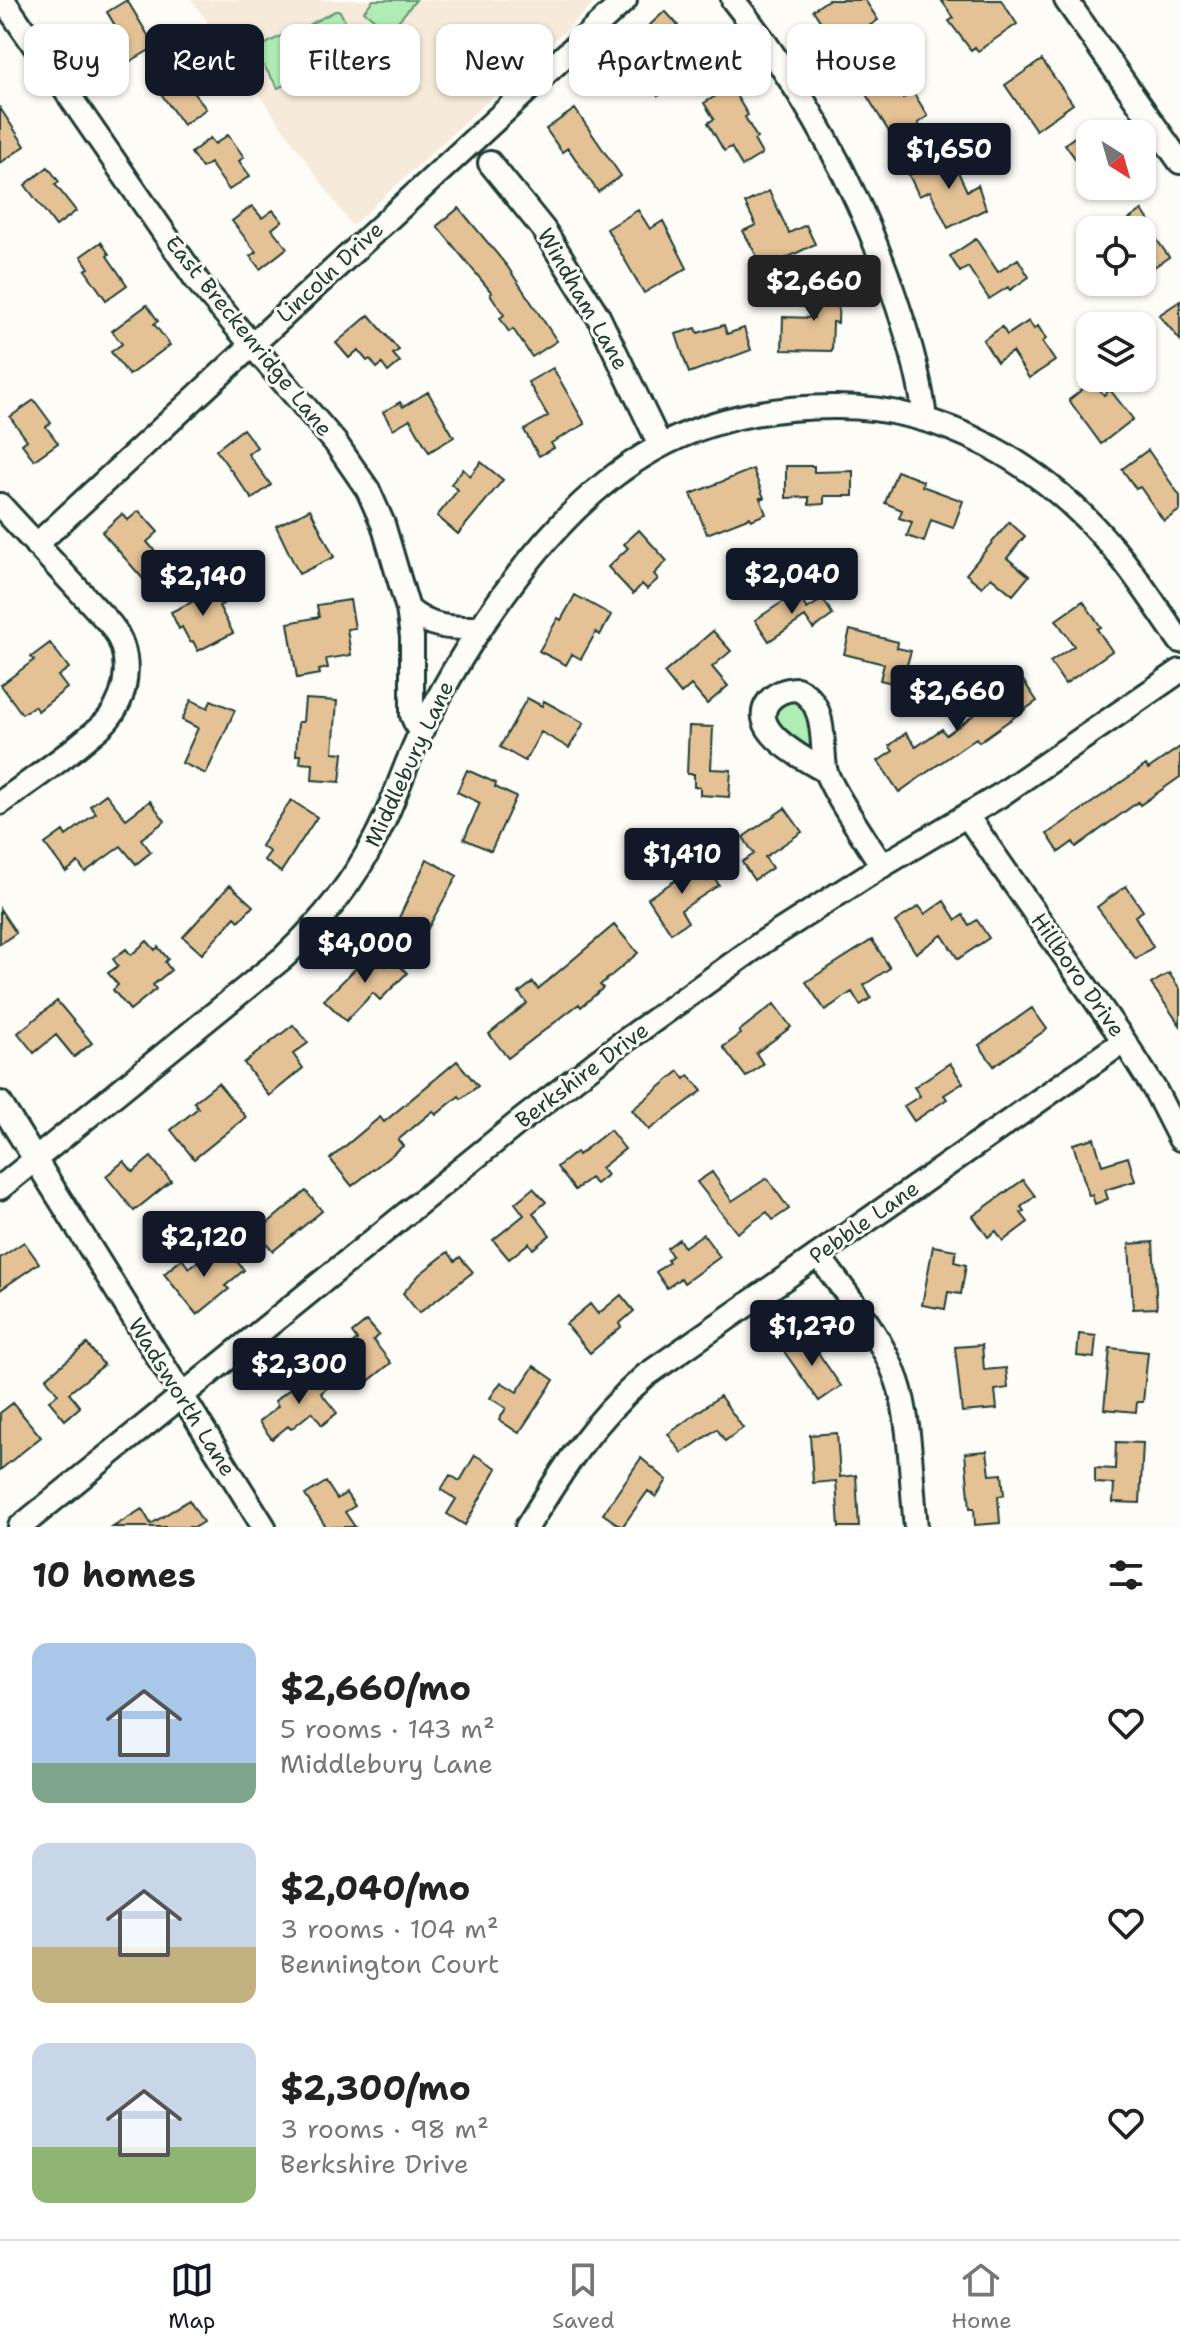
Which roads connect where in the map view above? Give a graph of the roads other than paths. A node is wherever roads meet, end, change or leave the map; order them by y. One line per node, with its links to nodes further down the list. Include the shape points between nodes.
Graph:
1 (3, 0): 7 (street, East Breckenridge Lane, via 198,282)
2 (625, 0): 7 (street, Lincoln Drive)
3 (733, 0): 8 (street, via 796,87 864,215 905,327)
4 (1066, 0): 5 (street)
5 (1180, 162)
6 (490, 163): 9 (street, Windham Lane, via 544,230 598,316)
7 (251, 345): 11 (street, Lincoln Drive); 12 (street, East Breckenridge Lane, via 335,442 368,490)
8 (925, 420): 9 (street, Middlebury Lane, via 881,410 797,407 753,412); 14 (street, Middlebury Lane, via 982,442 1050,484 1115,549)
9 (660, 445): 13 (street, Middlebury Lane, via 608,478 571,511)
10 (0, 505): 11 (street)
11 (36, 545): 18 (street, via 120,637 125,691 109,719)
12 (408, 609): 13 (street, via 442,628); 16 (street, East Breckenridge Lane, via 412,715)
13 (480, 628): 16 (street, Middlebury Lane)
14 (1180, 641)
15 (1180, 671): 19 (street, Berkshire Drive)
16 (420, 733): 24 (street, Middlebury Lane, via 371,846 309,933)
17 (825, 771): 20 (street)
18 (0, 803)
19 (967, 816): 20 (street, Berkshire Drive); 21 (street, Hillboro Drive)
20 (882, 866): 27 (street, Berkshire Drive, via 763,942 615,1048)
21 (1124, 1041): 23 (street, Hillboro Drive); 26 (street, Pebble Lane)
22 (0, 1103): 24 (street, Wadsworth Lane)
23 (1180, 1139)
24 (36, 1160): 25 (street, Middlebury Lane); 27 (street, Wadsworth Lane)
25 (0, 1188)
26 (818, 1255): 30 (street, Pebble Lane, via 687,1345 611,1406 570,1457); 31 (street, via 871,1329 898,1382)
27 (182, 1397): 28 (street, Berkshire Drive); 29 (street, Wadsworth Lane)
28 (20, 1527)
29 (264, 1527)
30 (527, 1527)
31 (916, 1527)

